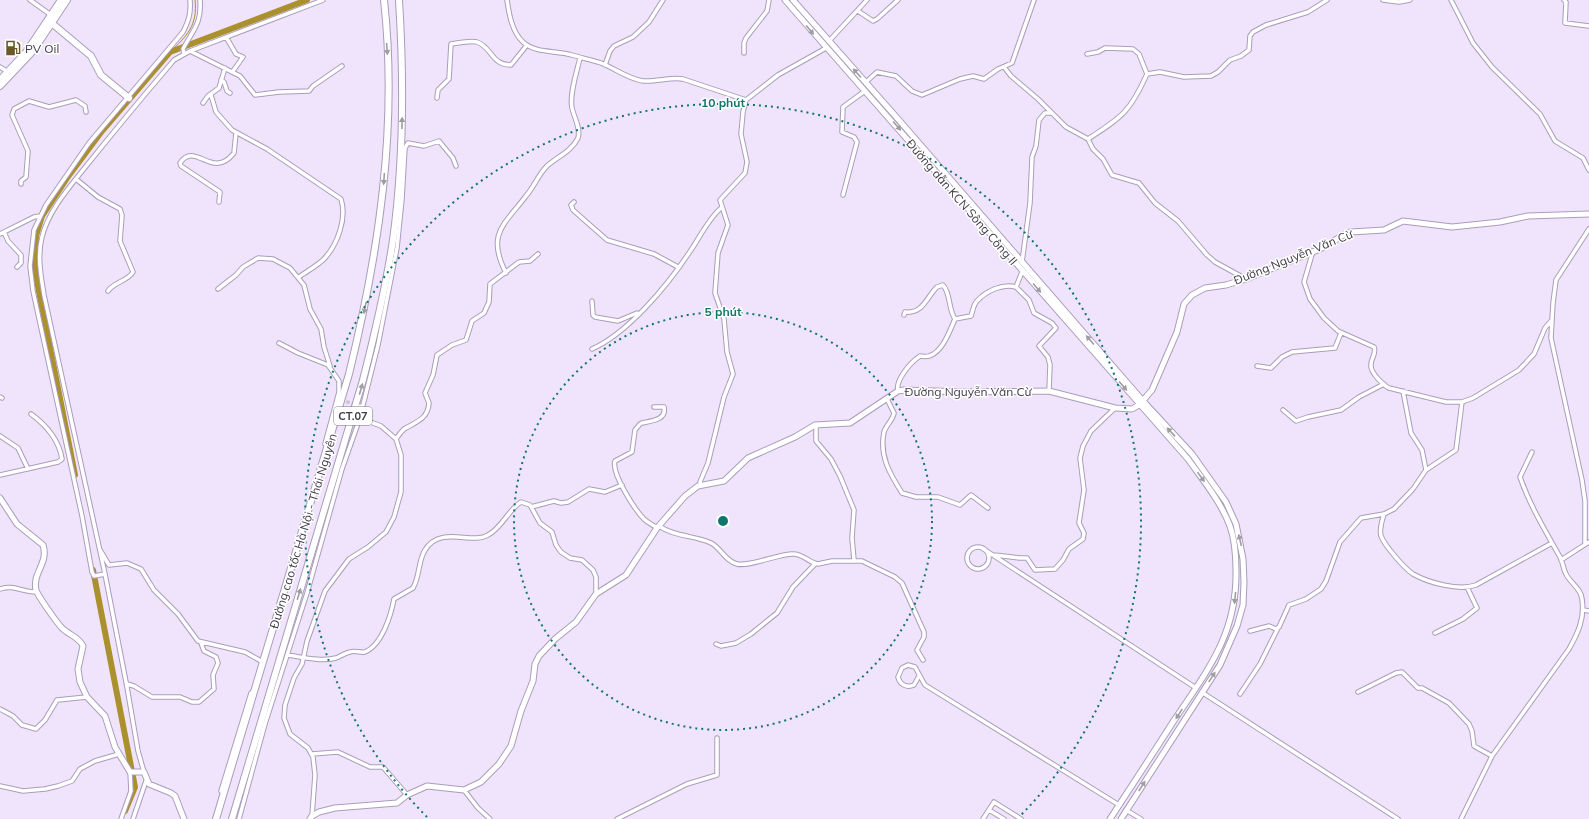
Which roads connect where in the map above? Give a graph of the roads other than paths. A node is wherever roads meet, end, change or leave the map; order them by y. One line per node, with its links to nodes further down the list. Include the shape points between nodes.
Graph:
1 (30, 0): 23 (street)
2 (60, 0): 23 (highway)
3 (67, 0): 23 (highway)
4 (190, 0): 49 (street, via 190,16 183,32)
5 (200, 0): 29 (street, via 198,22)
6 (322, 0): 25 (street)
7 (383, 0): 177 (highway, Đường cao tốc Hà Nội - Thái Nguyên / CT.07, one-way to 177, via 388,62 387,141 378,239 364,313 341,404)
8 (399, 0): 178 (highway, Đường cao tốc Hà Nội - Thái Nguyên / CT.07, one-way to 8, via 363,380 379,316 392,241 402,141 403,61)
9 (507, 0): 27 (street, via 516,33)
10 (663, 0): 34 (street, via 649,22 634,37 614,46)
11 (769, 0): 31 (street, via 767,11 744,42)
12 (785, 0): 28 (street, Đường dẫn KCN Sông Công II, one-way to 28)
13 (793, 0): 26 (street, Đường dẫn KCN Sông Công II)
14 (867, 0): 22 (street)
15 (898, 0): 22 (street, via 873,21)
16 (1034, 0): 37 (street, via 1012,63)
17 (1327, 0): 41 (street, via 1308,12 1253,32 1250,36 1250,50 1230,60 1214,74 1188,77 1160,72)
18 (1383, 0): 19 (street)
19 (1410, 0)
20 (1451, 0): 59 (street, via 1473,43 1492,67 1540,114 1556,141 1583,158)
21 (1564, 0): 24 (street, via 1566,24)
22 (858, 11): 26 (street)
23 (51, 20): 40 (highway); 45 (highway, via 33,51); 49 (highway, via 91,56 107,81)
24 (1589, 26)
25 (226, 37): 30 (street); 39 (street, via 236,54 243,57)
26 (829, 41): 44 (street, Đường dẫn KCN Sông Công II, one-way to 26)
27 (527, 45): 33 (street, via 543,51); 50 (street, via 511,65 508,65 495,60 478,42 452,44 449,79 438,90)
28 (826, 48): 46 (street, Đường dẫn KCN Sông Công II); 51 (street, via 778,75)
29 (184, 51): 30 (street); 52 (street)
30 (190, 51): 38 (street)
31 (744, 53)
32 (1087, 54): 41 (street, via 1106,48 1133,50 1139,54)
33 (580, 58): 34 (street); 78 (street, via 572,108 579,131 578,137 567,151 542,172 527,196 500,227 499,255)
34 (605, 65): 51 (street, via 636,79 683,79)
35 (342, 66): 39 (street, via 309,91 257,95 253,94 240,76)
36 (0, 67): 40 (street)
37 (1004, 67): 44 (street, via 984,79 973,76 960,79 922,95 912,91 893,75 877,72); 55 (street)
38 (225, 68): 39 (street); 43 (street)
39 (233, 71)
40 (8, 72): 42 (highway)
41 (1147, 74): 57 (street, via 1135,101 1123,114)
42 (0, 80)
43 (221, 80): 47 (street); 48 (street, via 219,88)
44 (866, 82): 68 (street, Đường dẫn KCN Sông Công II)
45 (0, 86)
46 (865, 92): 62 (street, via 843,107 842,132 854,137 857,145); 71 (street, Đường dẫn KCN Sông Công II, one-way to 71)
47 (230, 93)
48 (211, 95): 53 (street); 56 (street, via 218,116)
49 (128, 97): 52 (street); 67 (street, via 76,161)
50 (437, 98)
51 (746, 100): 65 (street, via 741,134 746,167 744,173 721,198)
52 (136, 103): 60 (street)
53 (203, 103)
54 (86, 112): 61 (street, via 86,106 76,100 49,107 29,101 14,109 12,115 28,151 26,177)
55 (1052, 113): 57 (street, via 1066,127); 74 (street, via 1045,113 1039,120 1031,168 1030,203)
56 (236, 133): 63 (street, via 234,153 220,164 195,156 185,158 180,163 220,192); 79 (street, via 268,149 341,198 343,217 330,252)
57 (1088, 140): 80 (street, via 1112,175 1139,183 1155,203 1178,221 1207,255)
58 (456, 166): 105 (street, via 453,158 439,141 424,146 408,143 405,148 396,248 378,345)
59 (1589, 170)
60 (76, 179): 83 (street, via 98,197 119,207 122,212 120,241 133,272); 124 (street, via 45,225 40,246 40,269)
61 (21, 184)
62 (842, 195)
63 (219, 202)
64 (574, 202): 76 (street, via 571,205 573,210 607,240 654,254)
65 (721, 208): 76 (street); 114 (street, via 728,225 718,253 715,293 724,319 727,352 733,374 724,397)
66 (1589, 214): 72 (street, Đường Nguyễn Văn Cừ, via 1528,216 1452,227 1403,221 1384,230 1345,234)
67 (40, 216): 70 (street); 133 (street, via 34,230 30,261 32,291 92,572 95,576)
68 (995, 229): 71 (street); 74 (street, Đường dẫn KCN Sông Công II)
69 (1589, 229): 88 (street, via 1556,280)
70 (2, 233): 75 (street, via 21,255 21,263)
71 (990, 234): 77 (street, Đường dẫn KCN Sông Công II)
72 (1313, 252): 80 (street, Đường Nguyễn Văn Cừ); 89 (street, via 1304,279 1305,287 1316,308)
73 (538, 254): 78 (street, via 530,262 519,262)
74 (1022, 263): 100 (street, Đường dẫn KCN Sông Công II, one-way to 74)
75 (17, 267)
76 (678, 267): 85 (street, via 659,293)
77 (1022, 272): 81 (street); 100 (street, Đường dẫn KCN Sông Công II, one-way to 100)
78 (506, 273): 108 (street, via 490,284 484,314 472,321 466,340 452,345 438,355 425,393 429,402 426,416 404,430)
79 (299, 277): 82 (street, via 279,262 263,258 245,265); 93 (street, via 306,291 310,309 321,329)
80 (1246, 278): 100 (street, Đường Nguyễn Văn Cừ, via 1226,285 1205,288 1192,294 1186,301 1156,382)
81 (1016, 287): 87 (street, via 992,290 977,301 970,316); 96 (street, via 1029,300 1034,313 1056,328 1039,346 1048,356)
82 (218, 288)
83 (108, 291)
84 (592, 301): 85 (street, via 593,316 605,319 622,320)
85 (641, 311): 91 (street, via 614,337)
86 (904, 315): 87 (street, via 905,312 918,310 937,286 943,286)
87 (955, 319): 95 (street, via 937,350 930,356 920,356 911,364 898,382)
88 (1552, 320): 99 (street, via 1545,328 1534,354 1520,370 1488,391); 122 (street, via 1552,344 1582,480)
89 (1340, 333): 92 (street, via 1335,348 1292,352 1282,357 1272,368); 94 (street, via 1374,347 1371,366)
90 (280, 343): 93 (street)
91 (592, 349)
92 (1257, 366)
93 (330, 367): 148 (street, via 340,384 339,399)
94 (1384, 384): 97 (street); 103 (street, via 1341,410 1300,421 1296,421)
95 (898, 391): 96 (street, Đường Nguyễn Văn Cừ); 98 (street, Đường Nguyễn Văn Cừ)
96 (1049, 391): 102 (street, Đường Nguyễn Văn Cừ)
97 (1403, 391): 99 (street, via 1441,401); 111 (street, via 1411,433 1422,450)
98 (887, 399): 106 (street, Đường Nguyễn Văn Cừ, via 850,423); 117 (street, via 894,413 885,431 883,446 886,465 902,493 916,497 938,497 960,505 971,495)
99 (1462, 402): 111 (street, via 1456,450)
100 (1141, 403): 102 (street, Đường Nguyễn Văn Cừ, via 1132,409); 127 (street, one-way to 127, via 1188,460 1220,505 1230,526); 130 (street, one-way to 100, via 1236,524 1226,502 1192,454)
101 (654, 407): 113 (street, via 664,407 663,415 635,428 632,452 614,464)
102 (1115, 408): 125 (street, via 1091,431 1080,458 1084,490 1079,523 1084,533 1083,538 1069,549 1055,569 1038,571 1027,558 1013,559)
103 (1283, 410)
104 (31, 414): 110 (street, via 49,431 57,443 62,459)
105 (360, 418): 108 (street, via 381,426); 145 (street, via 342,469)
106 (816, 425): 114 (street, Đường Nguyễn Văn Cừ, via 796,437 748,458 724,480); 128 (street, via 816,441 831,459 854,510)
107 (0, 436): 110 (street, via 18,448)
108 (396, 439): 146 (street, via 401,455 401,492 394,517 382,536 348,558 331,582 318,610)
109 (1532, 452): 121 (street, via 1520,477 1528,500)
110 (28, 469): 112 (street)
111 (1426, 470): 118 (street, via 1399,504)
112 (0, 475)
113 (622, 485): 116 (street, via 605,492 589,489 568,502 554,501); 119 (street, via 639,514)
114 (701, 485): 119 (street, Đường Nguyễn Văn Cừ, via 685,496)
115 (0, 498): 136 (street, via 17,524 43,545 44,558 36,577)
116 (531, 507): 137 (street, via 540,523 552,532 561,552 570,558 582,560 595,572); 146 (street, via 523,502 518,504 487,536 451,536 427,546 420,561 415,584 408,592 394,599 383,631 369,649 363,652 353,651 332,659)
117 (988, 508)
118 (1384, 514): 134 (street, via 1380,527 1381,535 1389,549 1410,572 1429,581); 140 (street, via 1361,518 1340,542 1321,589 1306,599 1289,605)
119 (658, 527): 132 (street, via 712,544 737,564 796,554); 137 (street, Đường Nguyễn Văn Cừ, via 626,575)
120 (1589, 542): 122 (street)
121 (1552, 543): 129 (street); 134 (street, via 1476,585)
122 (1585, 544): 129 (street)
123 (982, 548): 125 (street); 131 (street, via 988,553); 131 (street, via 975,548 969,552 968,563 976,569 983,568)
124 (99, 549): 133 (street); 143 (street, via 110,565 127,563 140,569 157,595 178,614)
125 (992, 555): 126 (street)
126 (996, 558): 131 (street); 153 (street)
127 (1236, 559): 130 (street); 153 (street, one-way to 153, via 1235,603 1230,624 1223,642)
128 (854, 560): 132 (street); 147 (street, via 867,563 902,583 924,632 917,650)
129 (1561, 560): 138 (street, via 1566,575 1580,592)
130 (1243, 562): 154 (street, one-way to 130, via 1220,665 1237,626 1243,604)
131 (988, 563)
132 (814, 564): 144 (street, via 793,587 777,613 736,643 722,646)
133 (105, 574): 150 (street)
134 (1467, 587): 142 (street, via 1477,608 1463,619)
135 (0, 589): 136 (street, via 7,586)
136 (37, 592): 157 (street, via 60,625 83,646 78,674)
137 (596, 594): 167 (street, Đường Nguyễn Văn Cừ, via 576,622 555,639 537,659 533,681 513,740 499,764 476,786)
138 (1583, 610): 139 (street); 162 (street, via 1578,633 1569,649)
139 (1589, 611)
140 (1278, 628): 141 (street, via 1269,626); 156 (street, via 1260,664)
141 (1250, 631)
142 (1435, 633)
143 (201, 643): 148 (street, via 245,652); 150 (street, via 204,651 216,657 218,663 212,675 214,689 199,702 180,697 152,697)
144 (716, 644)
145 (287, 655): 146 (street); 179 (street, via 265,724)
146 (304, 657): 161 (street, via 289,692 284,718 290,734)
147 (923, 660)
148 (261, 661): 177 (street, via 238,731)
149 (919, 676): 151 (street); 151 (street, via 912,666 905,666 900,670 898,677 901,683); 152 (street)
150 (127, 684): 164 (street)
151 (914, 685): 152 (street)
152 (925, 685): 169 (street)
153 (1196, 688): 154 (street); 169 (street, one-way to 169)
154 (1203, 692): 171 (street, one-way to 154); 189 (street)
155 (1358, 692): 162 (street, via 1402,672 1418,688 1449,703 1471,728 1474,746)
156 (1240, 694)
157 (87, 697): 158 (street, via 57,700 45,720 36,729 22,725); 160 (street, via 105,716)
158 (0, 709)
159 (717, 738): 181 (street, via 717,774 688,784)
160 (119, 754): 163 (street); 166 (street, via 95,761 80,769 72,781 58,786 23,791)
161 (312, 754): 168 (street, via 338,752 370,767 382,767); 173 (street, via 315,775)
162 (1492, 756): 190 (street)
163 (131, 772): 164 (street); 174 (street, via 131,791)
164 (142, 772): 165 (street)
165 (146, 781): 175 (street); 176 (street, via 153,787 175,796)
166 (0, 786)
167 (464, 790): 168 (street, via 427,786); 180 (street)
168 (407, 795): 173 (street, via 396,803 335,808)
169 (1120, 805): 186 (street)
170 (989, 810): 172 (street); 182 (street); 185 (street, via 994,802)
171 (1126, 810): 187 (street); 188 (street)
172 (997, 814): 183 (street); 184 (street)
173 (311, 817)
174 (121, 819)
175 (133, 819)
176 (184, 819)
177 (215, 819)
178 (232, 819)
179 (240, 819)
180 (490, 819)
181 (617, 819)
182 (983, 819)
183 (994, 819)
184 (1004, 819)
185 (1021, 819)
186 (1110, 819)
187 (1121, 819)
188 (1141, 819)
189 (1398, 819)
190 (1461, 819)

